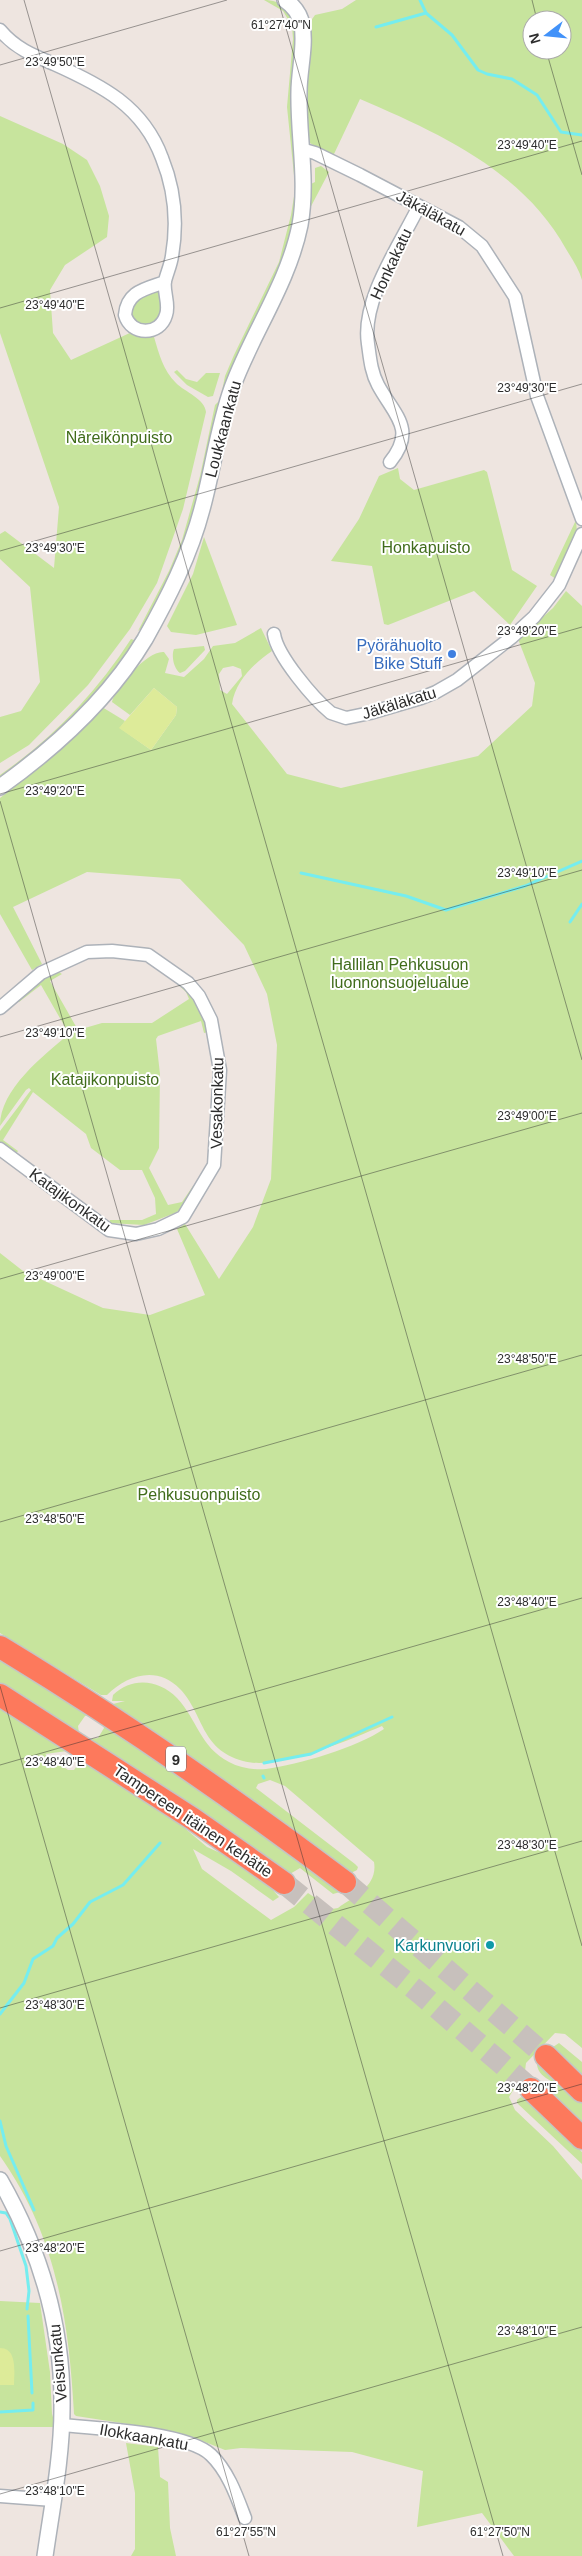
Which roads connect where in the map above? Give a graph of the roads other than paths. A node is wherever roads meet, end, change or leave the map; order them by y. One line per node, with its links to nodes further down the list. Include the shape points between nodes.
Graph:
1 (285, 0): 3 (street, Loukkaankatu, via 297,12 303,34 299,90)
2 (0, 30): 5 (street, via 18,48 104,88 127,106 147,130 162,156 174,199 174,244)
3 (301, 149): 4 (street, Jäkäläkatu); 10 (street, Loukkaankatu, via 302,202 293,252 232,388 202,510 177,578 144,640 100,700 64,737)
4 (419, 206): 6 (street, Honkakatu, via 379,287 367,329 375,379 402,427 402,445); 7 (street, Jäkäläkatu, via 473,237 513,292 537,396)
5 (165, 282)
6 (390, 462)
7 (582, 519)
8 (582, 534): 9 (street, Jäkäläkatu, via 560,585 526,625 457,680 421,698 352,718 339,717 331,713 286,660)
9 (274, 634)
10 (0, 787)
11 (0, 1008): 13 (street, Vesakonkatu, via 41,973 94,950 148,955 196,991 210,1016 219,1058 216,1158 212,1171 192,1203)
12 (0, 1149): 13 (street, Katajikonkatu, via 109,1230 141,1233)
13 (174, 1223)
14 (0, 1647): 16 (highway, 9, via 142,1736)
15 (0, 1695): 17 (highway, Tampereen itäinen kehätie, via 193,1819)
16 (344, 1882)
17 (284, 1883)
18 (546, 2056): 20 (highway)
19 (530, 2089): 21 (highway)
20 (582, 2091)
21 (582, 2138)
22 (0, 2180): 23 (street, Veisunkatu)
23 (5, 2200): 24 (street, Veisunkatu, via 38,2260 51,2305 60,2359)
24 (61, 2425): 26 (street, Veisunkatu); 27 (street, Ilokkaankatu, via 153,2436 200,2447 222,2468)
25 (0, 2496): 26 (street)
26 (53, 2500): 28 (street, Veisunkatu)
27 (245, 2518)
28 (46, 2556)

